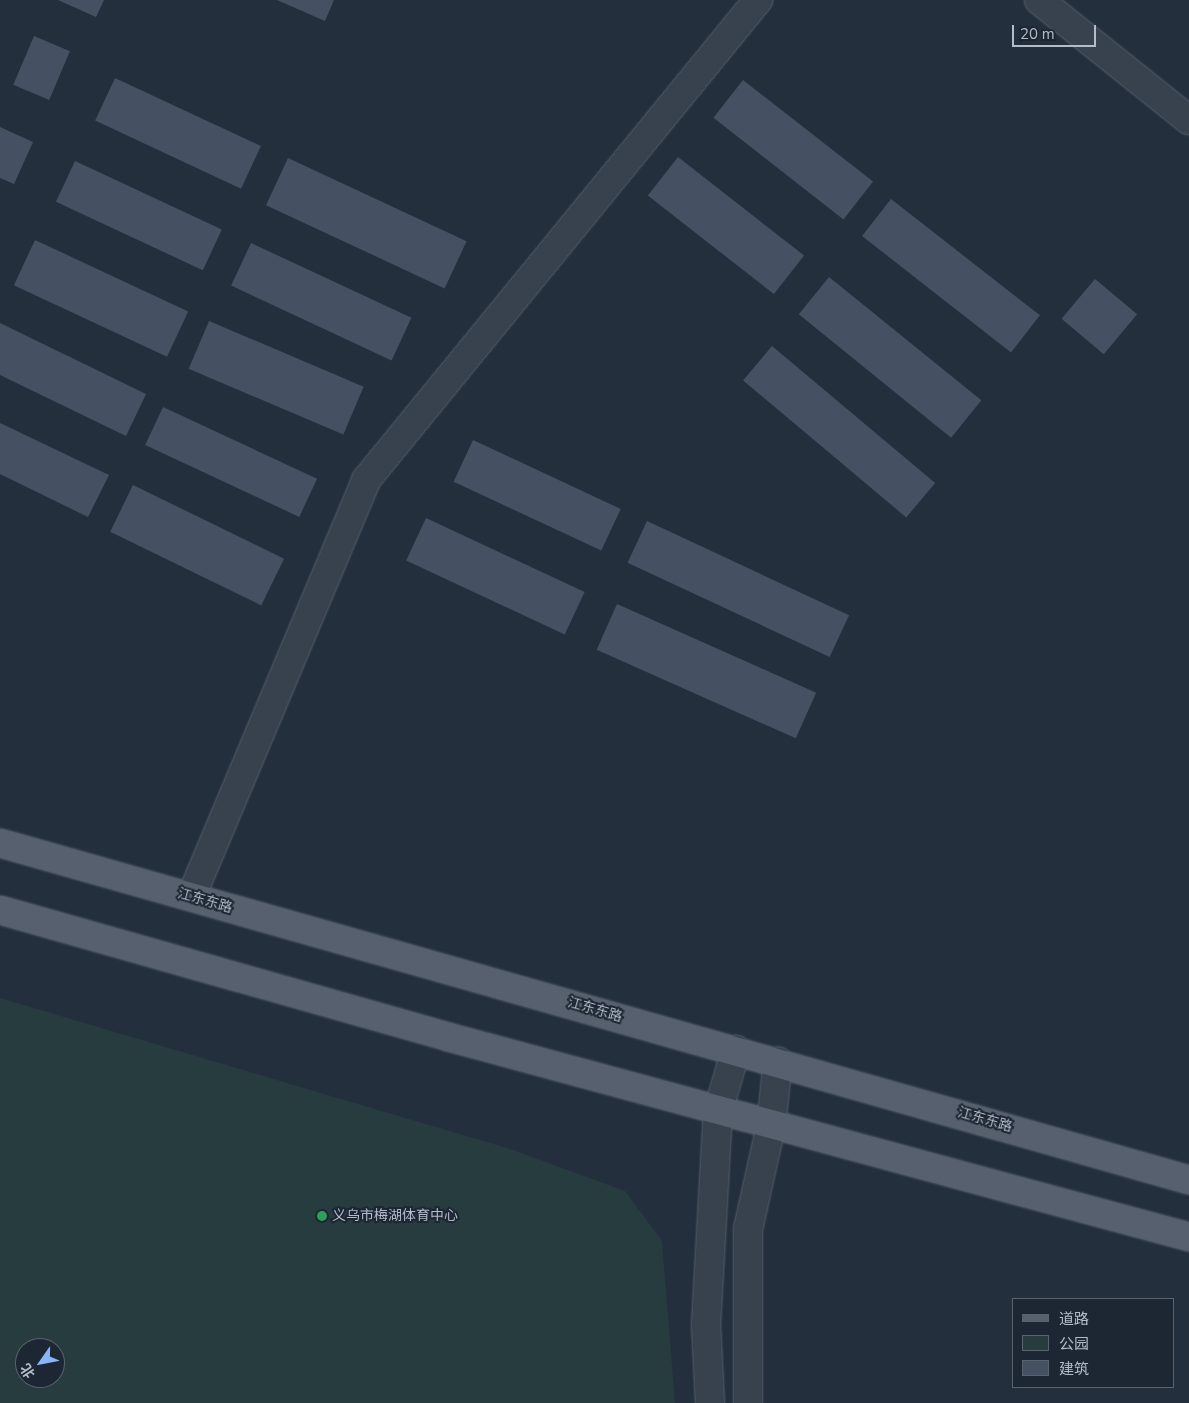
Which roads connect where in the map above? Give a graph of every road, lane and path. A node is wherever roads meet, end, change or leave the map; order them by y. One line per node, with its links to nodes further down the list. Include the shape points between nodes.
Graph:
1 (758, 0): 5 (street, via 366,480)
2 (1039, 0): 3 (street)
3 (1189, 120)
4 (0, 843): 5 (main road, 江东东路)
5 (191, 897): 7 (main road, 江东东路)
6 (0, 910): 9 (main road)
7 (736, 1050): 8 (main road, 江东东路); 9 (street)
8 (778, 1061): 10 (street); 11 (main road, 江东东路)
9 (718, 1111): 10 (main road); 13 (street, via 706,1324)
10 (771, 1126): 12 (main road); 14 (street, via 748,1229)
11 (1189, 1180)
12 (1189, 1237)
13 (710, 1403)
14 (748, 1403)

